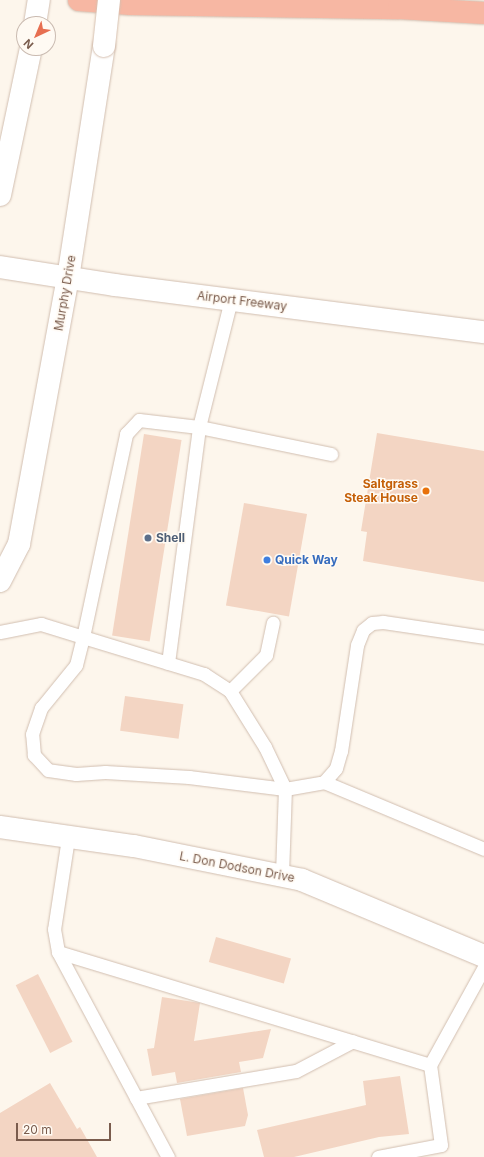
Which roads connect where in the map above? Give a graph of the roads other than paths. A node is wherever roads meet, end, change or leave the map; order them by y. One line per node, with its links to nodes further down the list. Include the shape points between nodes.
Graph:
1 (39, 0): 5 (main road)
2 (79, 0): 4 (highway, via 131,4 399,8)
3 (109, 0): 9 (main road, Murphy Drive, bridge)
4 (484, 13)
5 (36, 16)
6 (29, 56): 7 (main road)
7 (0, 195)
8 (0, 267): 9 (main road, Airport Freeway)
9 (68, 278): 10 (main road, Airport Freeway); 14 (main road, Murphy Drive, via 19,544)
10 (231, 300): 11 (main road, Airport Freeway); 12 (lane)
11 (484, 332)
12 (200, 427): 13 (lane); 17 (lane, via 139,420 126,434); 19 (lane)
13 (331, 454)
14 (0, 581)
15 (273, 623): 20 (lane, via 266,655)
16 (0, 632): 17 (lane, via 41,624)
17 (83, 637): 19 (lane); 22 (lane, via 76,665 41,708 32,734 34,755 48,770 76,774 105,772 189,777)
18 (484, 637): 21 (lane, via 383,622 372,623 363,630 357,645 341,751 336,768)
19 (168, 663): 20 (lane, via 204,674)
20 (230, 691): 22 (lane, via 265,747)
21 (324, 782): 22 (lane); 25 (lane)
22 (285, 789): 26 (lane)
23 (0, 827): 24 (main road, L. Don Dodson Drive)
24 (68, 838): 26 (main road, L. Don Dodson Drive, via 134,846); 27 (lane, via 54,929)
25 (484, 850)
26 (282, 874): 28 (main road, L. Don Dodson Drive)
27 (58, 952): 30 (lane); 32 (lane)
28 (484, 956)
29 (484, 967): 31 (lane)
30 (354, 1041): 31 (lane); 32 (lane, via 296,1070)
31 (430, 1065): 33 (lane)
32 (136, 1098): 34 (lane)
33 (442, 1151): 35 (lane)
34 (168, 1157)
35 (378, 1157)

